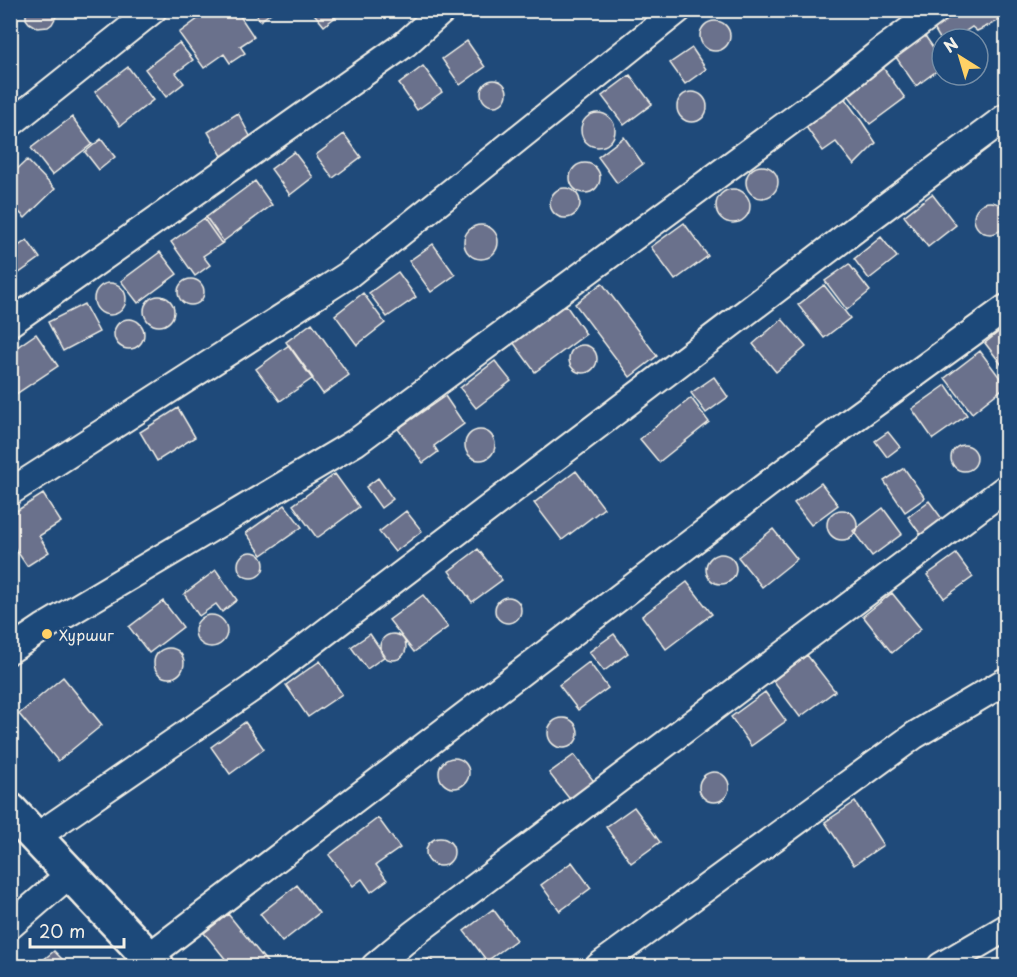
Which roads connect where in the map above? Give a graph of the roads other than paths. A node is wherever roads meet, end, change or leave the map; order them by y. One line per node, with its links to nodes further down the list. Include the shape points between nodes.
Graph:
1 (153, 10): 6 (street)
2 (443, 10): 8 (street, via 405,44)
3 (678, 10): 10 (street, via 348,275)
4 (937, 10): 11 (street, via 356,442)
5 (1006, 117): 14 (street, via 251,689)
6 (10, 124)
7 (1006, 308): 18 (street, via 848,423)
8 (10, 323)
9 (1006, 488): 19 (street)
10 (10, 492)
11 (10, 650)
12 (1006, 681): 20 (street, via 915,735)
13 (10, 810): 14 (main road)
14 (36, 837): 15 (main road)
15 (71, 873): 16 (street); 18 (main road)
16 (10, 926)
17 (1006, 928): 21 (street)
18 (153, 962)
19 (375, 966)
20 (599, 966)
21 (941, 966)

